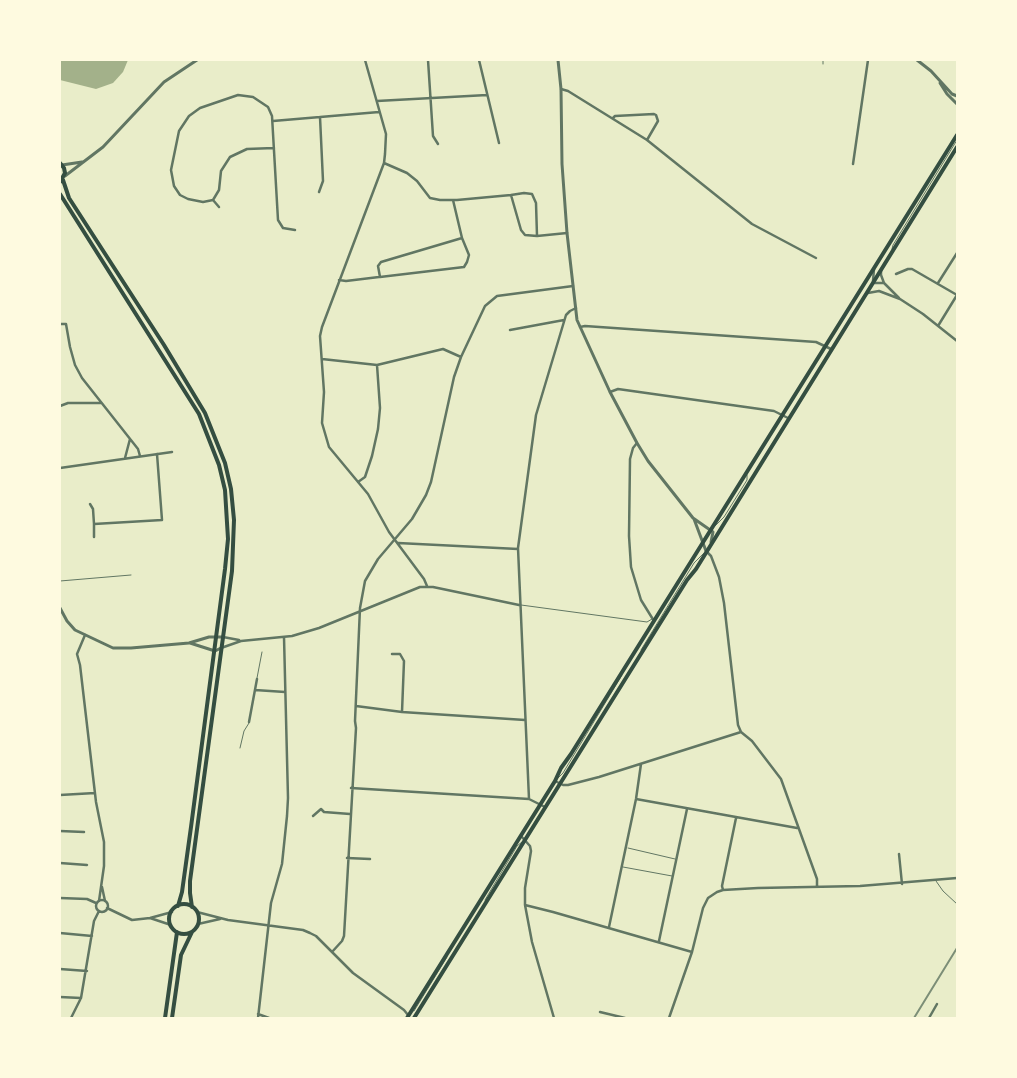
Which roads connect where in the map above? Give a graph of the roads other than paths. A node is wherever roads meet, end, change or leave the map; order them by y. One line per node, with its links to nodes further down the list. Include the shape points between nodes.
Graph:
1 (197, 60): 28 (street, via 164,82 104,147)
2 (365, 60): 15 (street)
3 (428, 60): 14 (street)
4 (479, 60): 12 (street)
5 (558, 60): 11 (street)
6 (823, 60): 9 (lane)
7 (868, 60): 31 (street)
8 (916, 60): 10 (street)
9 (823, 64)
10 (939, 80): 13 (street); 16 (street)
11 (561, 89): 19 (street); 40 (street)
12 (487, 95): 14 (street); 24 (street)
13 (957, 96)
14 (430, 98): 15 (street); 25 (street, via 433,136)
15 (377, 101): 17 (street)
16 (957, 104)
17 (379, 112): 18 (street); 29 (street, via 386,134)
18 (320, 118): 20 (street); 33 (street, via 323,181)
19 (613, 118): 22 (street); 22 (street, via 656,115 658,121)
20 (273, 121): 27 (street); 36 (street, via 262,102 243,95 200,108 185,121 171,170 174,186 180,195 188,199)
21 (957, 135): 46 (main road)
22 (646, 140): 45 (street, via 752,224)
23 (957, 140): 43 (lane, via 893,245)
24 (498, 143)
25 (438, 144)
26 (957, 146): 43 (main road)
27 (274, 148): 36 (street, via 247,149 230,157 221,170 219,190); 39 (street, via 278,220 283,228)
28 (83, 162): 30 (street); 32 (street)
29 (384, 163): 37 (street, via 407,173 430,198); 50 (street)
30 (61, 164): 32 (main road)
31 (853, 164)
32 (62, 179): 102 (main road, via 70,198 192,389 218,442 231,490 234,520 232,571)
33 (320, 192)
34 (60, 194): 101 (main road, via 187,393 207,432 225,490 228,539)
35 (511, 195): 37 (street); 41 (street, via 521,230 525,235); 41 (street, via 532,194 536,203)
36 (213, 200): 38 (street)
37 (453, 200): 42 (street)
38 (219, 207)
39 (295, 230)
40 (567, 232): 41 (street); 54 (street)
41 (537, 236)
42 (462, 238): 49 (street, via 381,262 378,266); 49 (street, via 469,255 464,267)
43 (892, 252): 47 (main road)
44 (957, 253): 53 (street)
45 (816, 258)
46 (874, 269): 51 (street); 65 (main road)
47 (882, 269): 51 (main road); 52 (street, via 880,275)
48 (896, 274): 53 (street, via 912,269)
49 (380, 277): 50 (street)
50 (339, 280): 68 (street, via 320,336)
51 (873, 283): 52 (street); 55 (street); 56 (main road)
52 (884, 283): 57 (street)
53 (938, 283): 61 (street, via 957,295)
54 (573, 286): 58 (street); 67 (street, via 492,299 485,306)
55 (879, 291): 56 (street); 57 (street)
56 (865, 295): 66 (main road)
57 (900, 299): 61 (street)
58 (576, 308): 59 (street); 62 (street)
59 (564, 320): 63 (street); 91 (street, via 536,415)
60 (60, 324): 71 (street, via 66,324 70,347 82,378)
61 (938, 326): 64 (street)
62 (580, 327): 65 (street, via 816,342); 70 (street)
63 (510, 330)
64 (957, 341)
65 (826, 346): 66 (street); 73 (main road)
66 (831, 349): 74 (main road)
67 (461, 357): 69 (street, via 443,350); 88 (street, via 431,482)
68 (322, 359): 69 (street); 82 (street, via 323,430 329,447)
69 (377, 365): 82 (street, via 378,429 365,477)
70 (610, 392): 73 (street, via 618,389); 76 (street)
71 (101, 403): 72 (street); 75 (street)
72 (60, 406)
73 (783, 414): 74 (street); 86 (main road)
74 (788, 418): 90 (main road)
75 (130, 439): 79 (street); 80 (street)
76 (637, 443): 84 (street); 99 (street, via 630,459 631,567 637,592)
77 (172, 452): 78 (street)
78 (157, 454): 79 (street); 85 (street, via 162,520)
79 (140, 456): 80 (street)
80 (125, 458): 81 (street)
81 (60, 468)
82 (358, 482): 88 (street)
83 (90, 504): 85 (street)
84 (694, 518): 86 (street); 89 (street)
85 (94, 524): 87 (street)
86 (710, 529): 89 (main road); 90 (street, via 713,532)
87 (94, 537)
88 (396, 542): 91 (street); 95 (street); 98 (street, via 378,558 368,574)
89 (703, 542): 92 (street); 99 (main road)
90 (712, 542): 92 (main road)
91 (518, 549): 96 (street)
92 (706, 551): 117 (street, via 719,577); 120 (main road)
93 (132, 575): 94 (lane)
94 (60, 581)
95 (427, 586): 96 (street); 98 (street)
96 (520, 605): 99 (lane, via 647,622); 115 (street)
97 (60, 608): 100 (street, via 70,626)
98 (360, 610): 103 (street, via 320,628); 113 (street)
99 (653, 620): 120 (main road, via 558,774)
100 (85, 635): 105 (street, via 106,646 121,649); 122 (street, via 77,656)
101 (217, 636): 102 (street); 105 (street); 107 (main road)
102 (223, 637): 104 (street); 106 (main road)
103 (284, 637): 104 (street); 112 (street)
104 (241, 641): 106 (street)
105 (189, 643): 107 (street)
106 (221, 648): 107 (street); 156 (main road, via 191,872)
107 (215, 652): 155 (main road)
108 (262, 652): 110 (lane)
109 (392, 654): 114 (street, via 400,654 404,661)
110 (256, 679): 111 (street)
111 (255, 690): 112 (street); 116 (street)
112 (285, 692): 165 (street, via 287,816 282,864 271,903)
113 (356, 706): 114 (street); 121 (street)
114 (402, 712): 115 (street)
115 (525, 720): 124 (street)
116 (249, 722): 118 (lane)
117 (741, 732): 119 (street); 131 (street, via 778,774)
118 (240, 748)
119 (641, 764): 120 (street, via 568,785); 125 (street)
120 (557, 782): 126 (main road)
121 (351, 788): 124 (street); 128 (street)
122 (95, 793): 123 (street); 147 (street, via 104,842)
123 (60, 795)
124 (529, 799): 126 (street)
125 (636, 799): 127 (street); 135 (street)
126 (543, 806): 134 (main road)
127 (687, 809): 130 (street); 139 (street)
128 (350, 814): 129 (street, via 320,809); 137 (street)
129 (313, 816)
130 (736, 818): 131 (street); 149 (street)
131 (797, 828): 148 (street, via 817,879)
132 (60, 831): 133 (street)
133 (84, 832)
134 (523, 838): 154 (street, via 531,851); 181 (main road); 186 (main road)
135 (626, 848): 139 (lane); 142 (street)
136 (899, 854): 146 (street)
137 (347, 858): 138 (street); 172 (street, via 344,936)
138 (370, 859)
139 (676, 859): 143 (street)
140 (60, 863): 141 (street)
141 (87, 864)
142 (622, 866): 143 (lane); 166 (street)
143 (672, 876): 171 (street)
144 (957, 878): 145 (street)
145 (936, 880): 146 (street); 153 (lane)
146 (902, 884): 148 (street)
147 (101, 885): 151 (street); 152 (street)
148 (817, 887): 149 (street)
149 (723, 890): 173 (street, via 706,902)
150 (60, 898): 152 (street)
151 (106, 901): 152 (street); 157 (street)
152 (98, 902): 158 (street)
153 (957, 904)
154 (525, 905): 166 (street); 187 (street)
155 (178, 906): 156 (main road); 159 (main road)
156 (192, 907): 160 (main road)
157 (107, 908): 158 (street); 161 (street, via 132,920)
158 (99, 911): 170 (street)
159 (172, 912): 161 (street); 164 (main road)
160 (197, 912): 162 (street); 163 (main road)
161 (150, 918): 164 (street)
162 (221, 918): 163 (street); 165 (street)
163 (198, 924): 168 (main road)
164 (171, 925): 167 (main road)
165 (269, 925): 172 (street, via 310,933); 180 (street)
166 (609, 927): 171 (street)
167 (177, 932): 168 (main road); 183 (main road)
168 (192, 932): 184 (main road, via 181,955)
169 (60, 933): 170 (street)
170 (92, 936): 175 (street)
171 (659, 941): 173 (street)
172 (332, 952): 181 (street, via 404,1010)
173 (692, 952): 189 (street)
174 (60, 969): 175 (street)
175 (87, 970): 177 (street)
176 (60, 997): 177 (street)
177 (81, 998): 182 (street)
178 (938, 1004): 190 (street)
179 (600, 1012): 188 (street)
180 (258, 1016): 185 (street)
181 (408, 1017)
182 (71, 1018)
183 (165, 1018)
184 (172, 1018)
185 (269, 1018)
186 (414, 1018)
187 (554, 1018)
188 (625, 1018)
189 (669, 1018)
190 (929, 1018)

